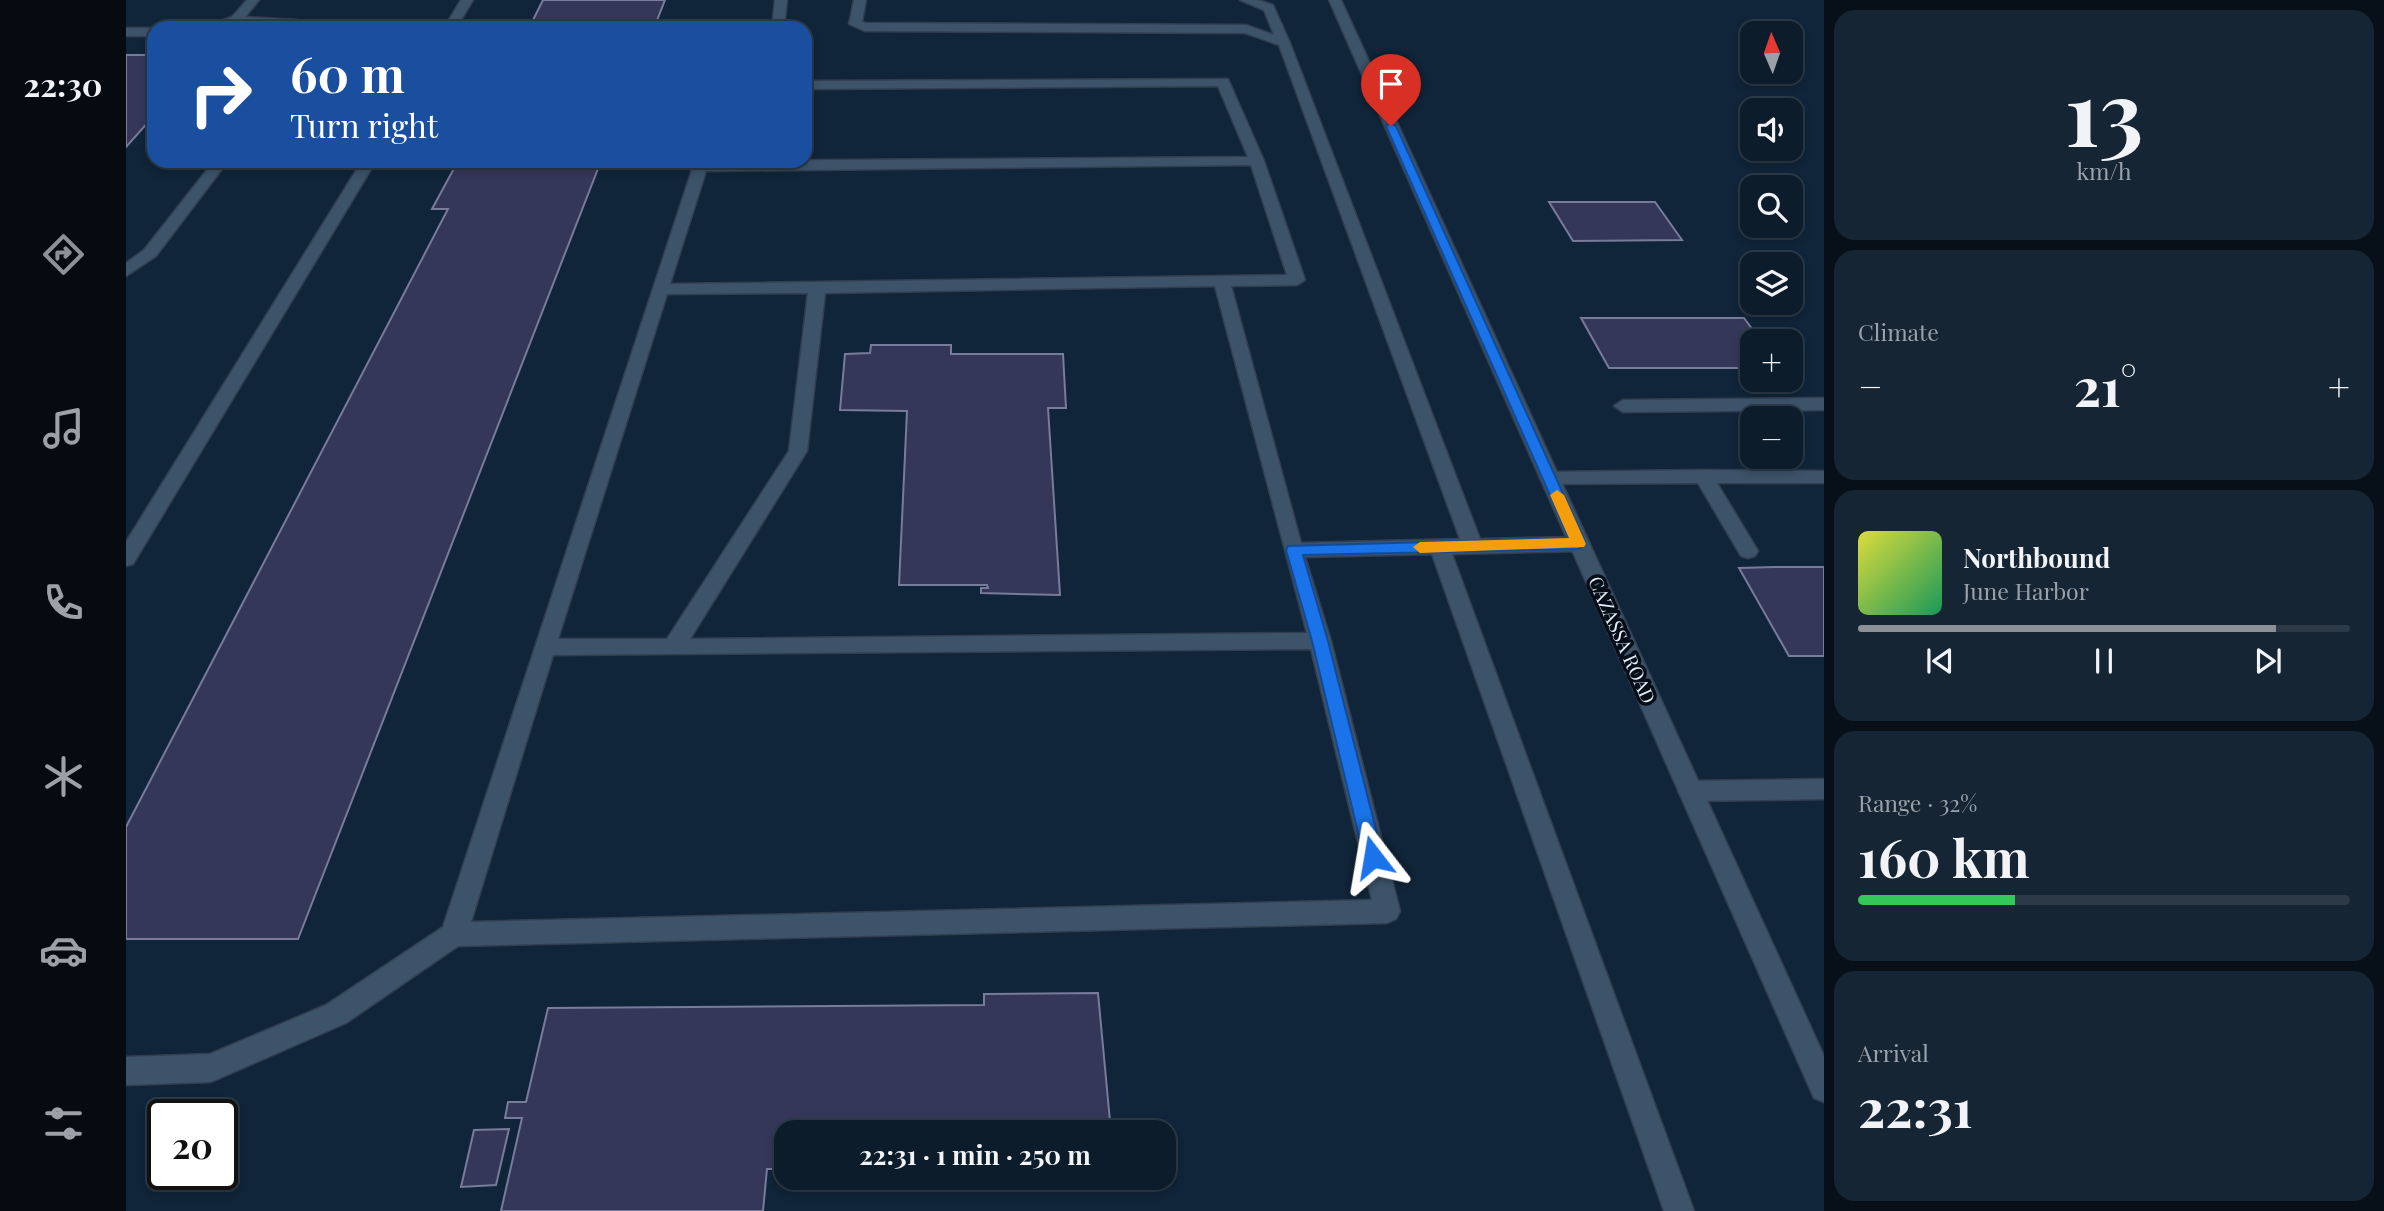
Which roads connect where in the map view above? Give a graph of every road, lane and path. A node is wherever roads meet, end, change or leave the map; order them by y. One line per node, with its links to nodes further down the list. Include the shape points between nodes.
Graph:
1 (253, 0): 7 (street)
2 (467, 0): 10 (street)
3 (781, 0): 11 (street)
4 (860, 0): 14 (street, via 855,24 864,27 1246,29)
5 (1246, 0): 14 (street, via 1269,8)
6 (1335, 0): 31 (street, CAZASSA ROAD)
7 (236, 20): 8 (street); 9 (street)
8 (232, 21)
9 (251, 21)
10 (454, 21)
11 (779, 21)
12 (126, 32): 13 (street)
13 (147, 32)
14 (1284, 43): 33 (street)
15 (812, 85): 16 (street, via 1223,82)
16 (1256, 161): 17 (street); 24 (street, via 1297,281)
17 (812, 163)
18 (216, 168): 22 (street)
19 (365, 168): 37 (street)
20 (700, 168): 26 (street)
21 (126, 253): 22 (street)
22 (150, 253): 23 (street)
23 (126, 271)
24 (1222, 281): 25 (street); 35 (street)
25 (817, 288): 26 (street); 40 (street, via 798,452)
26 (661, 289): 39 (street)
27 (1824, 404): 28 (street)
28 (1623, 406)
29 (1704, 476): 30 (street); 31 (street); 36 (street)
30 (1824, 477)
31 (1550, 478): 32 (street, CAZASSA ROAD)
32 (1579, 544): 33 (street); 42 (street, CAZASSA ROAD)
33 (1473, 546): 34 (street)
34 (1439, 547): 35 (street); 46 (street)
35 (1293, 550): 38 (street)
36 (1748, 551)
37 (126, 559)
38 (1320, 641): 40 (street); 43 (street, via 1387,911)
39 (545, 647): 40 (street); 43 (street)
40 (673, 647)
41 (1824, 789): 42 (street)
42 (1690, 791): 45 (street, CAZASSA ROAD)
43 (454, 934): 44 (street, via 336,1014 210,1068)
44 (126, 1071)
45 (1824, 1088)
46 (1679, 1211)

